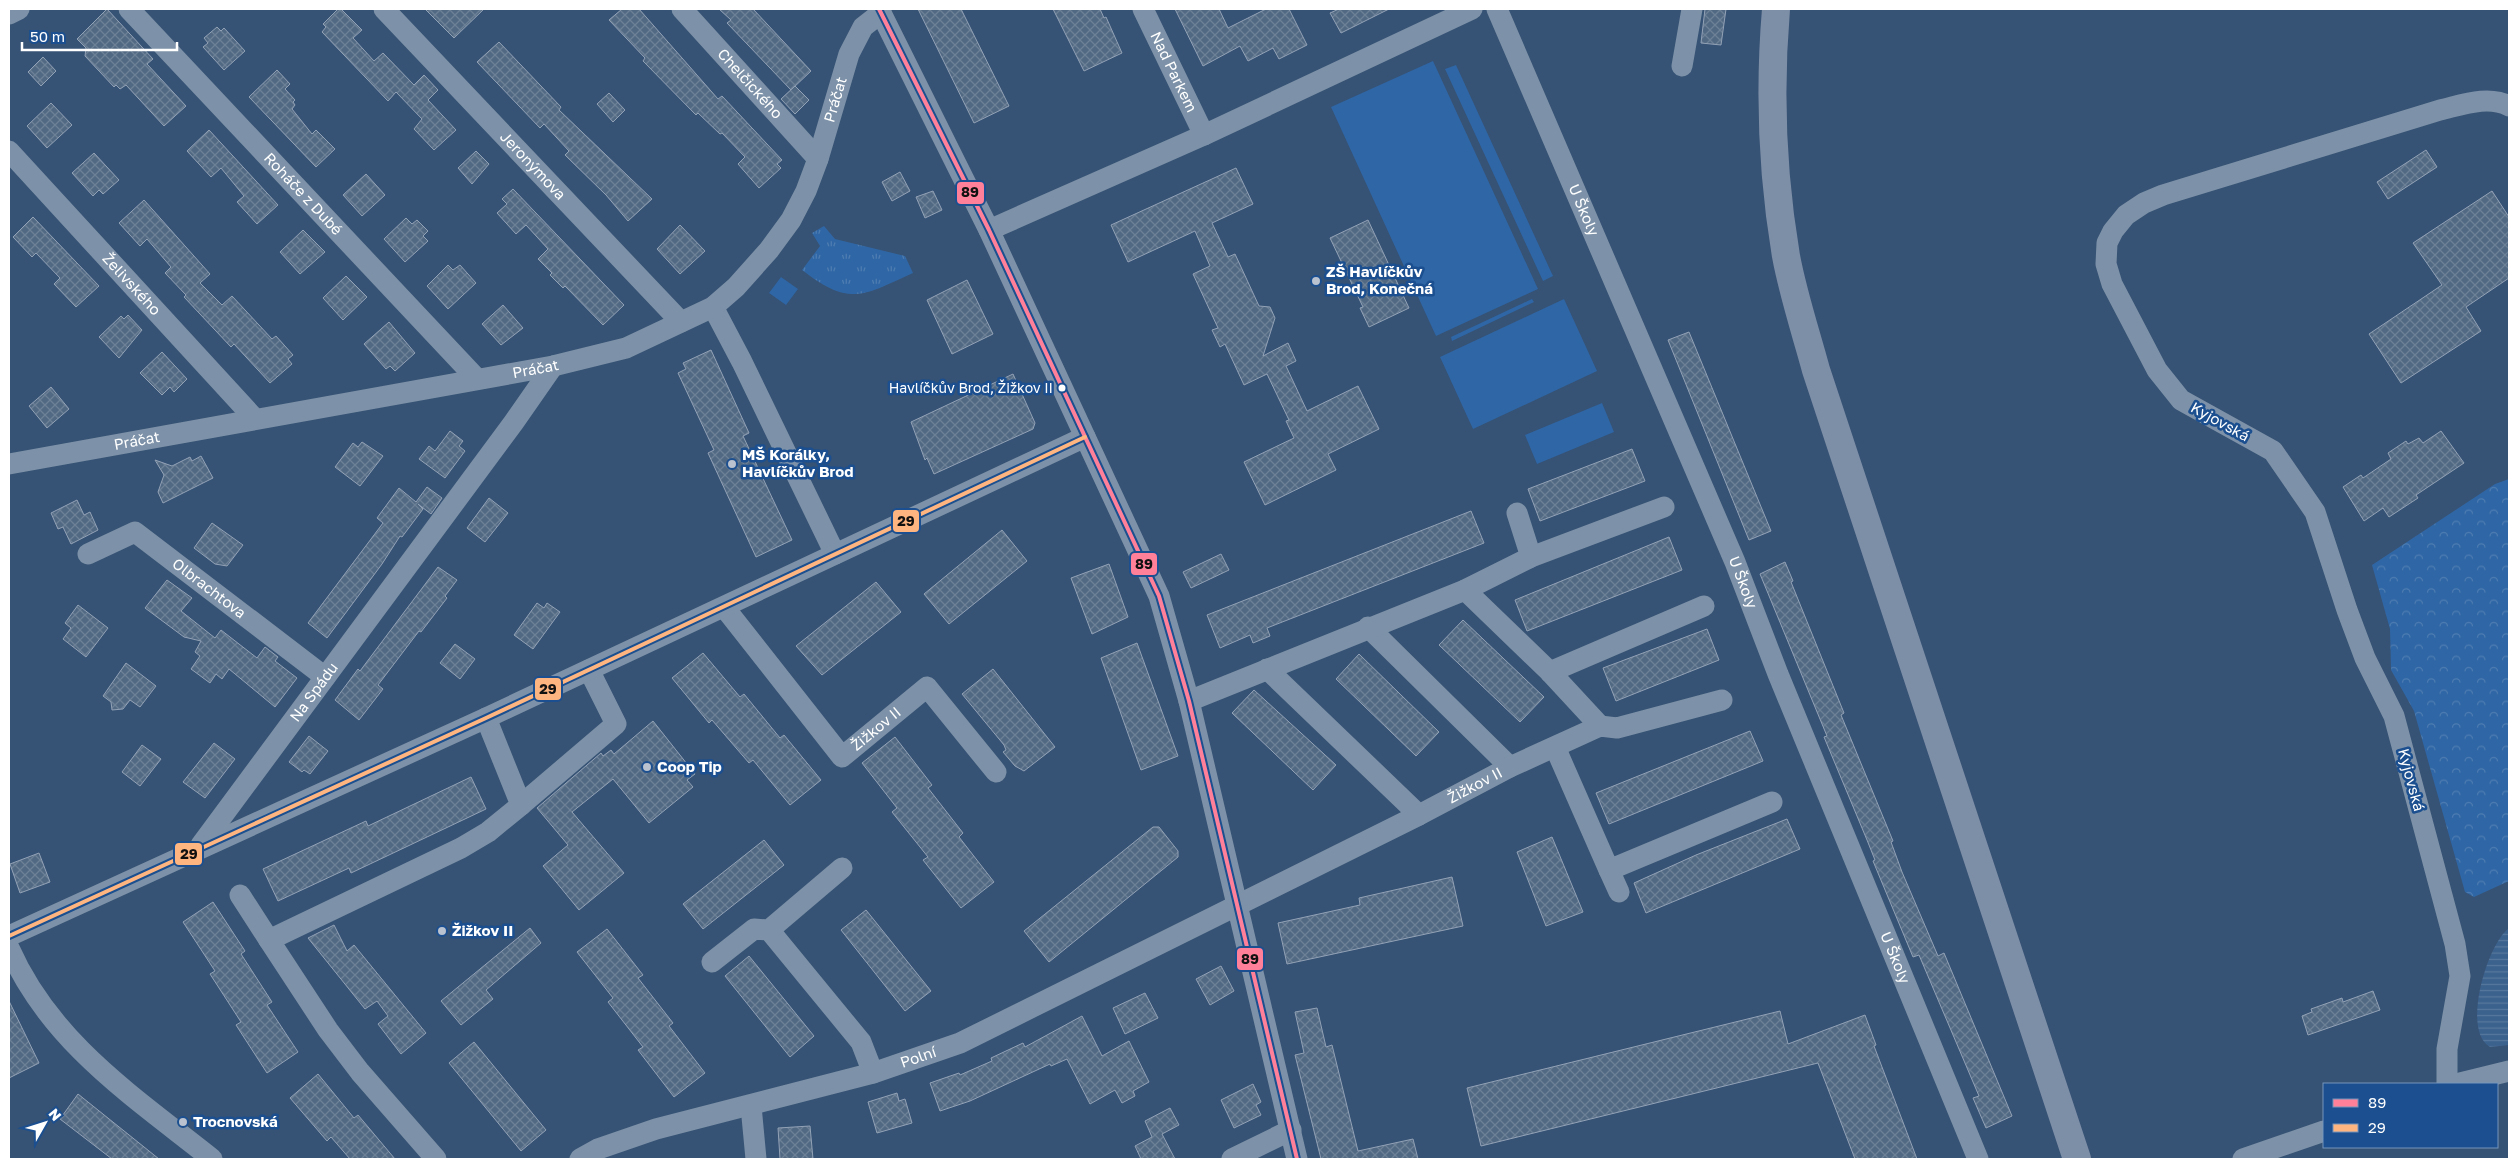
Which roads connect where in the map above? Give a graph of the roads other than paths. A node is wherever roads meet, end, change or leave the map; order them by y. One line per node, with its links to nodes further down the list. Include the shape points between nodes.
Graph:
1 (20, 9): 11 (street)
2 (129, 9): 21 (street, Roháče z Dubé)
3 (384, 9): 19 (street, Jeronýmova)
4 (682, 9): 16 (street, Chelčického)
5 (1143, 9): 14 (street, Nad Parkem)
6 (1472, 9): 14 (street)
7 (1497, 9): 72 (street, U Školy, via 1727,544)
8 (1692, 9): 12 (street)
9 (1776, 9): 73 (main road, via 1772,150 1786,257 1800,311 1816,370)
10 (880, 11): 16 (street, Práčat, via 863,27 849,54); 17 (street)
11 (9, 14)
12 (1682, 66)
13 (2509, 106): 61 (street, Kyjovská, via 2503,102 2481,100 2440,110 2163,195 2126,215 2107,243 2106,264 2112,284 2157,370 2182,400 2273,451 2315,512 2346,610 2394,716 2455,944 2460,976 2447,1049)
14 (1204, 135): 17 (street)
15 (9, 151): 22 (street, Želivského)
16 (818, 159): 18 (street, Práčat, via 791,220 736,287)
17 (989, 230): 23 (street)
18 (713, 307): 19 (street, Práčat); 28 (street)
19 (681, 322): 20 (street, Práčat, via 626,348)
20 (553, 366): 21 (street, Práčat); 37 (street, Na Spádu)
21 (477, 379): 22 (street, Práčat)
22 (255, 418): 24 (street, Práčat)
23 (1084, 437): 28 (street); 39 (street, via 1159,596)
24 (9, 464)
25 (1664, 507): 29 (street)
26 (1517, 513): 29 (street)
27 (88, 554): 37 (street, Olbrachtova, via 135,532)
28 (835, 554): 32 (street)
29 (1531, 557): 30 (street)
30 (1464, 590): 33 (street); 36 (street)
31 (1704, 606): 36 (street)
32 (724, 607): 35 (street); 44 (street, Žižkov II, via 842,757 927,687)
33 (1368, 627): 34 (street); 43 (street)
34 (1267, 668): 39 (street); 47 (street)
35 (588, 670): 40 (street); 46 (street, via 616,724)
36 (1550, 672): 41 (street)
37 (325, 677): 48 (street, Na Spádu)
38 (1722, 700): 41 (street, Žižkov II, via 1617,728)
39 (1189, 701): 53 (street)
40 (486, 718): 46 (street); 48 (street)
41 (1600, 726): 42 (street, Žižkov II)
42 (1555, 747): 43 (street, Žižkov II); 50 (street)
43 (1510, 767): 47 (street, Žižkov II)
44 (996, 772)
45 (1772, 802): 50 (street)
46 (521, 805): 56 (street, via 488,832 461,848)
47 (1419, 815): 53 (street, Žižkov II)
48 (199, 847): 55 (street, Na Spádu)
49 (842, 868): 54 (street)
50 (1609, 870): 51 (street)
51 (1619, 892)
52 (240, 895): 56 (street)
53 (1238, 906): 60 (street, Polní, via 960,1043); 64 (street)
54 (769, 930): 58 (street, via 754,929); 60 (street, via 861,1042)
55 (9, 936)
56 (269, 940): 67 (street, via 328,1030 360,1072)
57 (9, 948): 66 (street, via 41,1006 68,1039)
58 (712, 962)
59 (2509, 1071): 62 (street)
60 (873, 1073): 63 (street, Polní)
61 (2446, 1083)
62 (2460, 1083)
63 (751, 1106): 68 (street, Polní, via 656,1129 598,1149); 69 (street)
64 (1291, 1130): 70 (street); 71 (street)
65 (2323, 1130): 74 (street)
66 (212, 1159)
67 (436, 1159)
68 (580, 1159)
69 (756, 1159)
70 (1232, 1159)
71 (1297, 1159)
72 (1978, 1159)
73 (2077, 1159)
74 (2243, 1159)

